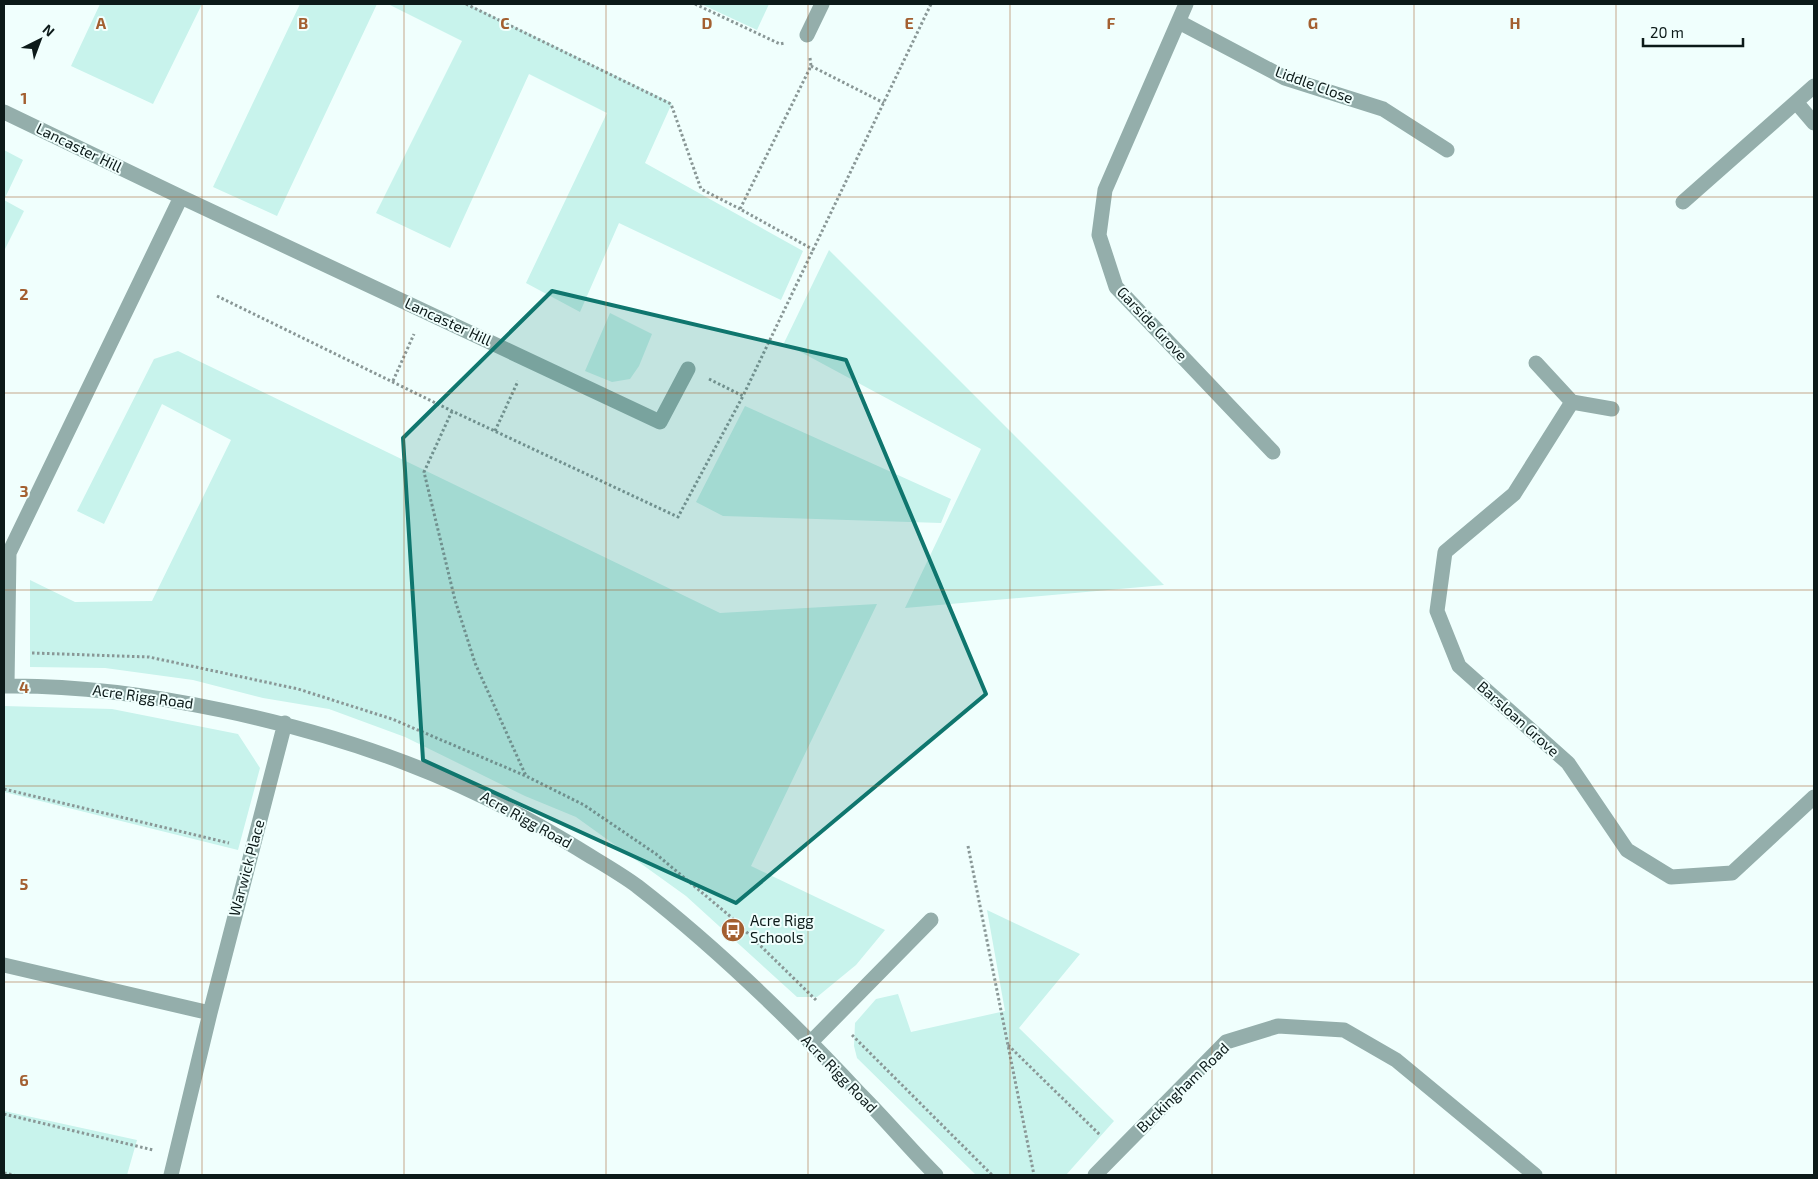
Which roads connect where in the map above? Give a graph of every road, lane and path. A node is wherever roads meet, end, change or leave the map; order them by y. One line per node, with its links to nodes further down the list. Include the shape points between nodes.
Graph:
1 (466, 4): 17 (path, via 671,104 701,188)
2 (695, 4): 7 (path, via 780,44)
3 (822, 4): 7 (street)
4 (931, 4): 11 (path)
5 (1186, 4): 6 (street, Garside Grove)
6 (1179, 22): 14 (street, Liddle Close, via 1285,78 1383,109); 30 (street, Garside Grove, via 1105,190 1099,235 1116,287)
7 (807, 35): 8 (path)
8 (810, 66): 11 (path); 17 (path)
9 (1814, 86): 10 (street)
10 (1796, 102): 13 (street); 16 (street)
11 (884, 103): 18 (path)
12 (4, 112): 15 (street, Lancaster Hill)
13 (1814, 123)
14 (1447, 150)
15 (182, 197): 20 (street, Lancaster Hill); 31 (street, via 9,553)
16 (1683, 202)
17 (740, 208): 18 (path)
18 (814, 250): 25 (path)
19 (218, 296): 24 (path)
20 (424, 311): 21 (street, Lancaster Hill); 24 (path)
21 (528, 360): 23 (street, Lancaster Hill, via 660,422); 29 (path)
22 (1536, 364): 26 (street)
23 (688, 369): 25 (path)
24 (392, 381): 28 (path)
25 (743, 396): 29 (path, via 678,517)
26 (1572, 402): 27 (street); 35 (street, Barsloan Grove, via 1514,494 1445,552 1437,611 1460,666 1568,763 1628,850 1670,877 1732,873)
27 (1612, 408)
28 (452, 412): 29 (path); 33 (path, via 424,472 455,600 475,663)
29 (495, 431)
30 (1273, 452)
31 (5, 686): 32 (street, Acre Rigg Road, via 73,688 162,697)
32 (285, 723): 37 (street, Warwick Place); 41 (street, Acre Rigg Road, via 363,746 433,772 526,816 635,884 716,954)
33 (526, 776)
34 (4, 789): 37 (path)
35 (1814, 798)
36 (968, 846): 42 (path)
37 (252, 848): 40 (street, Warwick Place)
38 (931, 920): 41 (street)
39 (4, 965): 40 (street)
40 (210, 1012): 45 (street, Warwick Place)
41 (810, 1043): 49 (street, Acre Rigg Road)
42 (1007, 1044): 44 (path); 50 (path)
43 (4, 1114): 45 (path)
44 (1118, 1152): 51 (street, Buckingham Road); 52 (street, Buckingham Road, via 1226,1042 1278,1026 1344,1030 1396,1060)
45 (175, 1155): 48 (street, Warwick Place)
46 (4, 1173): 47 (path)
47 (14, 1175)
48 (170, 1175)
49 (936, 1175)
50 (1034, 1175)
51 (1095, 1175)
52 (1535, 1175)

